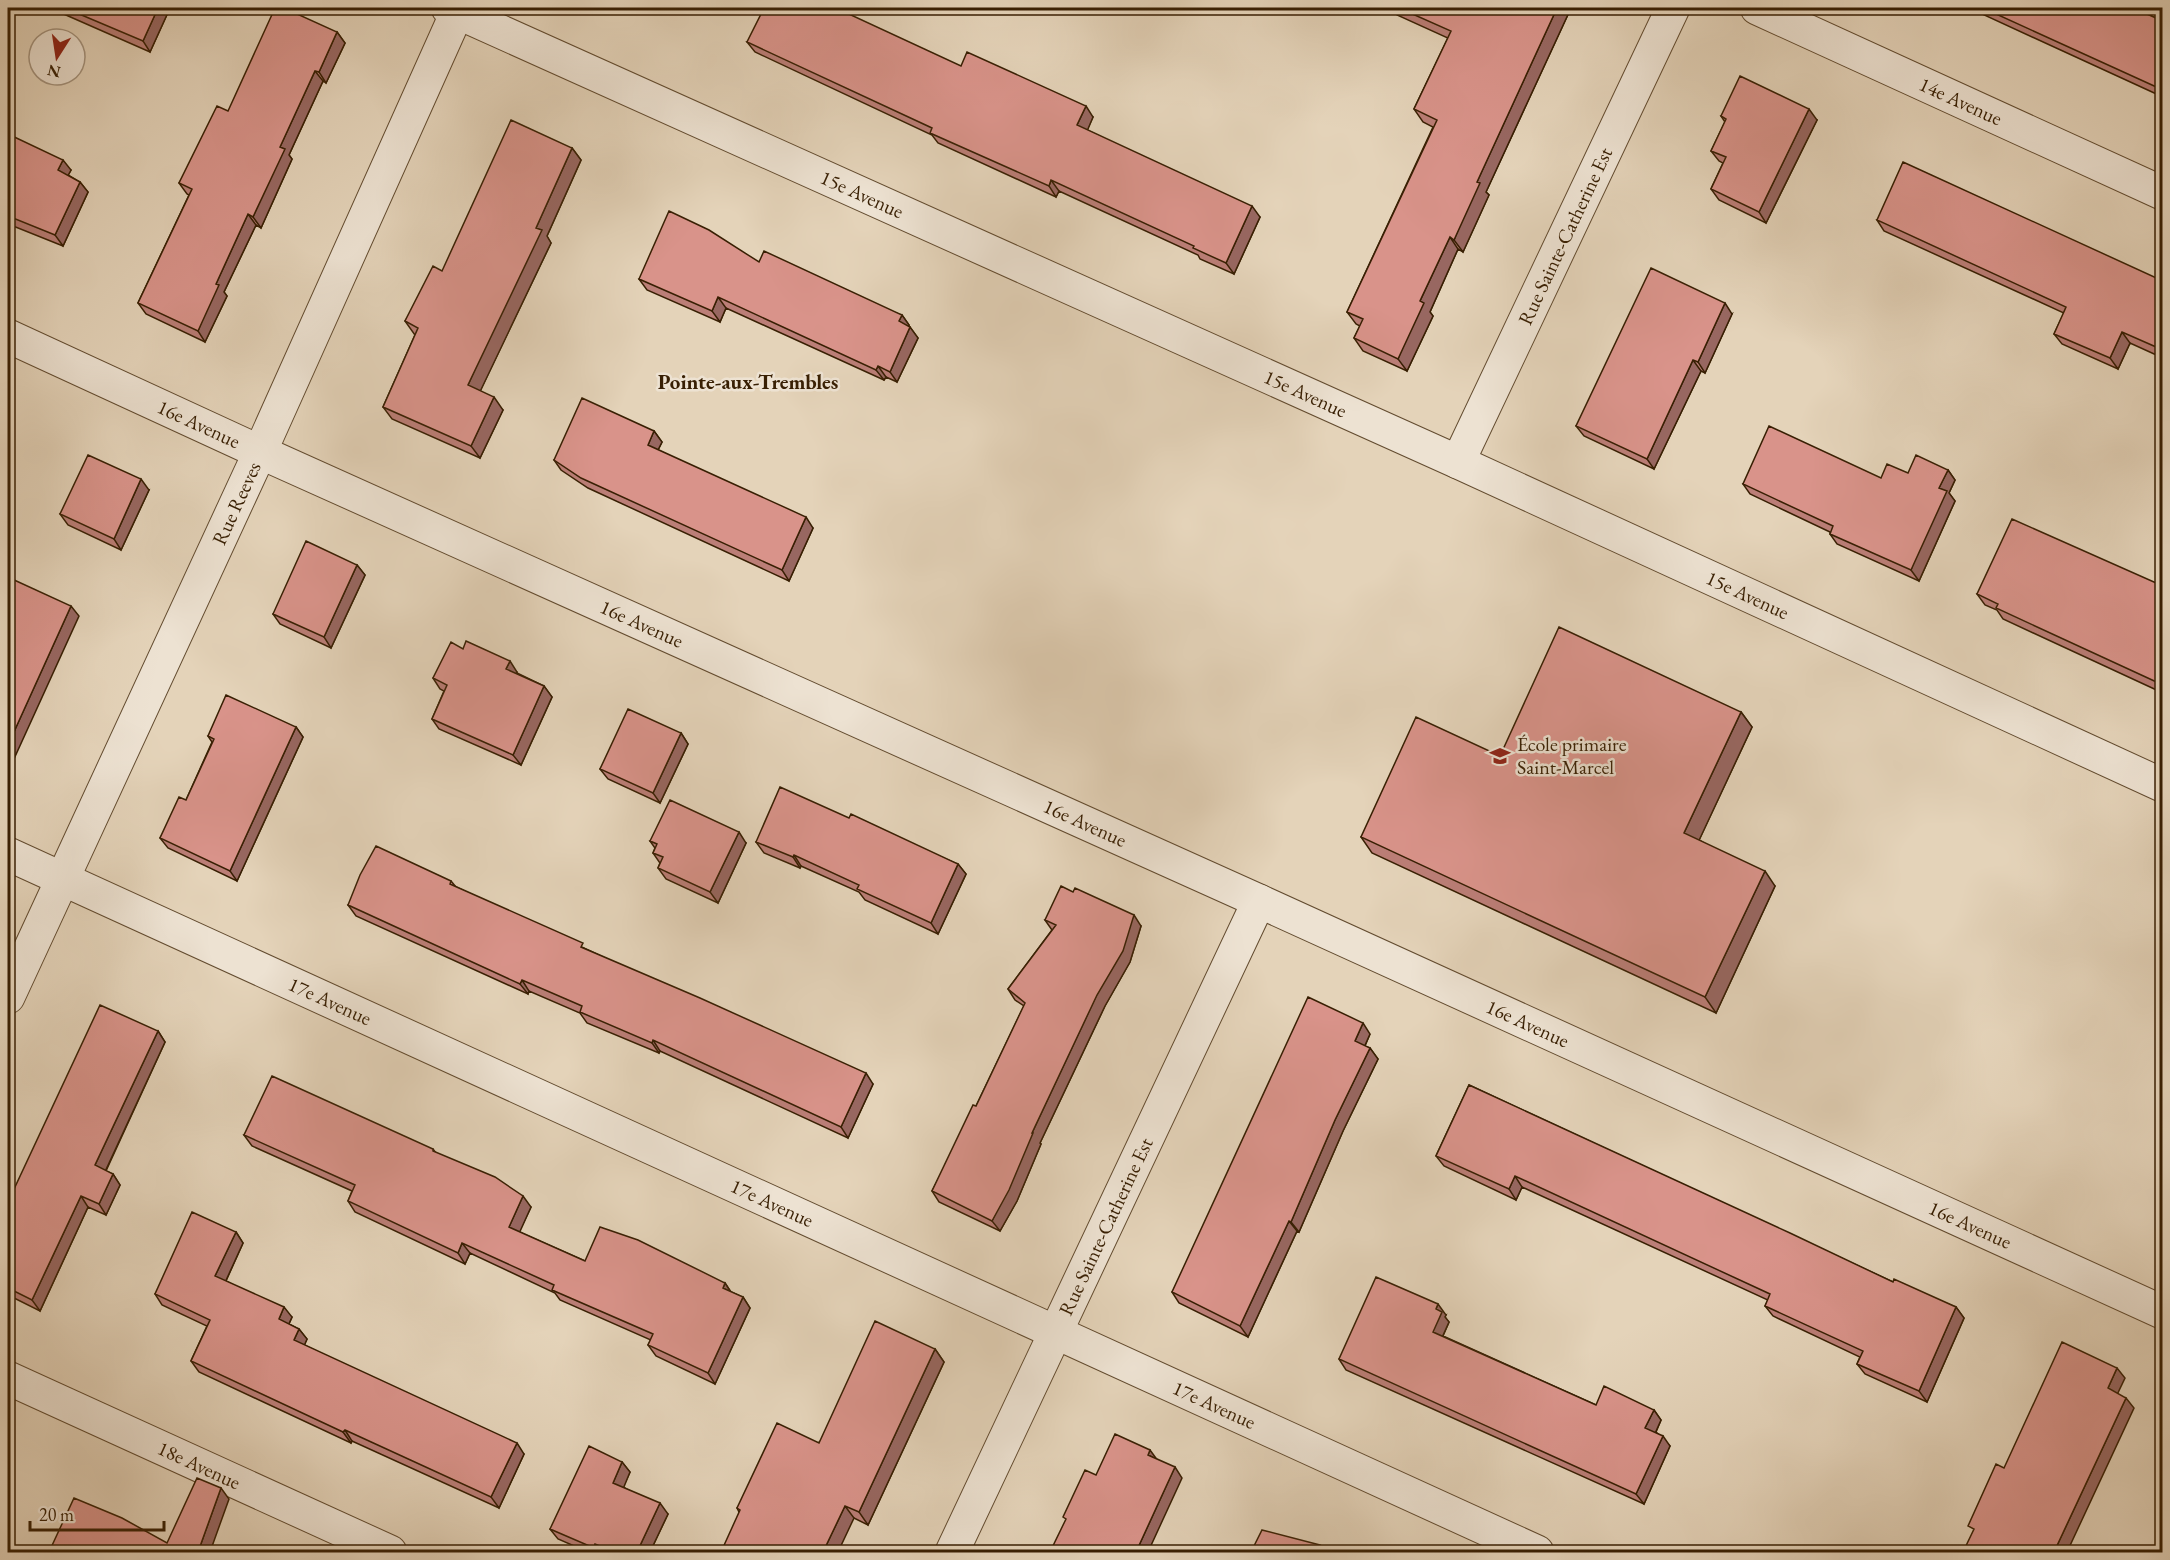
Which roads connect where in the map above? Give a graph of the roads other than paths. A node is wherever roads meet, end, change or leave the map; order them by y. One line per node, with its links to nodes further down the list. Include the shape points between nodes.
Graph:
1 (1673, 8): 7 (street, Rue Sainte-Catherine Est)
2 (1757, 8): 4 (street, 14e Avenue)
3 (455, 9): 6 (street, Rue Reeves); 7 (street, 15e Avenue)
4 (2163, 193)
5 (8, 336): 6 (street, 16e Avenue)
6 (260, 452): 10 (street, Rue Reeves); 11 (street, 16e Avenue)
7 (1458, 462): 8 (street, 15e Avenue)
8 (2163, 785)
9 (8, 854): 10 (street, 17e Avenue)
10 (62, 879): 12 (street, Rue Reeves); 14 (street, 17e Avenue)
11 (1259, 901): 13 (street, 16e Avenue); 14 (street, Rue Sainte-Catherine Est)
12 (8, 997)
13 (2163, 1312)
14 (1056, 1333): 17 (street, Rue Sainte-Catherine Est); 18 (street, 17e Avenue)
15 (8, 1378): 16 (street, 18e Avenue)
16 (390, 1552)
17 (952, 1552)
18 (1537, 1552)

